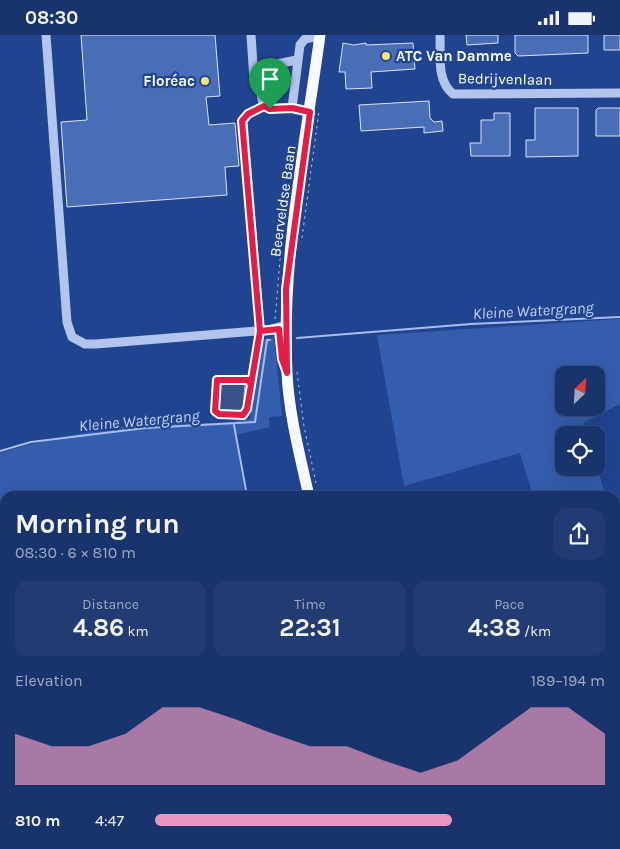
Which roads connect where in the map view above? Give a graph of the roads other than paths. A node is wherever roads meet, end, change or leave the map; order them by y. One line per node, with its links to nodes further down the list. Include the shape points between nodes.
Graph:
1 (46, 35): 12 (street, via 67,322 72,337 85,344 96,344)
2 (251, 35): 6 (street, via 254,80)
3 (440, 35): 7 (street, Bedrijvenlaan, via 442,80 454,94)
4 (316, 36): 5 (street, via 305,39 300,45); 10 (main road, Beerveldse Baan)
5 (297, 60): 6 (street, via 266,66); 9 (street)
6 (261, 89): 8 (street)
7 (620, 93)
8 (264, 106): 9 (street, via 270,109); 12 (street, via 242,121)
9 (292, 108): 10 (street)
10 (311, 110): 11 (main road, Beerveldse Baan)
11 (282, 327): 12 (street); 14 (main road, Beerveldse Baan, via 291,370 294,431)
12 (260, 331): 13 (street)
13 (251, 385): 13 (street, via 243,415 215,411 217,380 248,380)
14 (308, 491)

